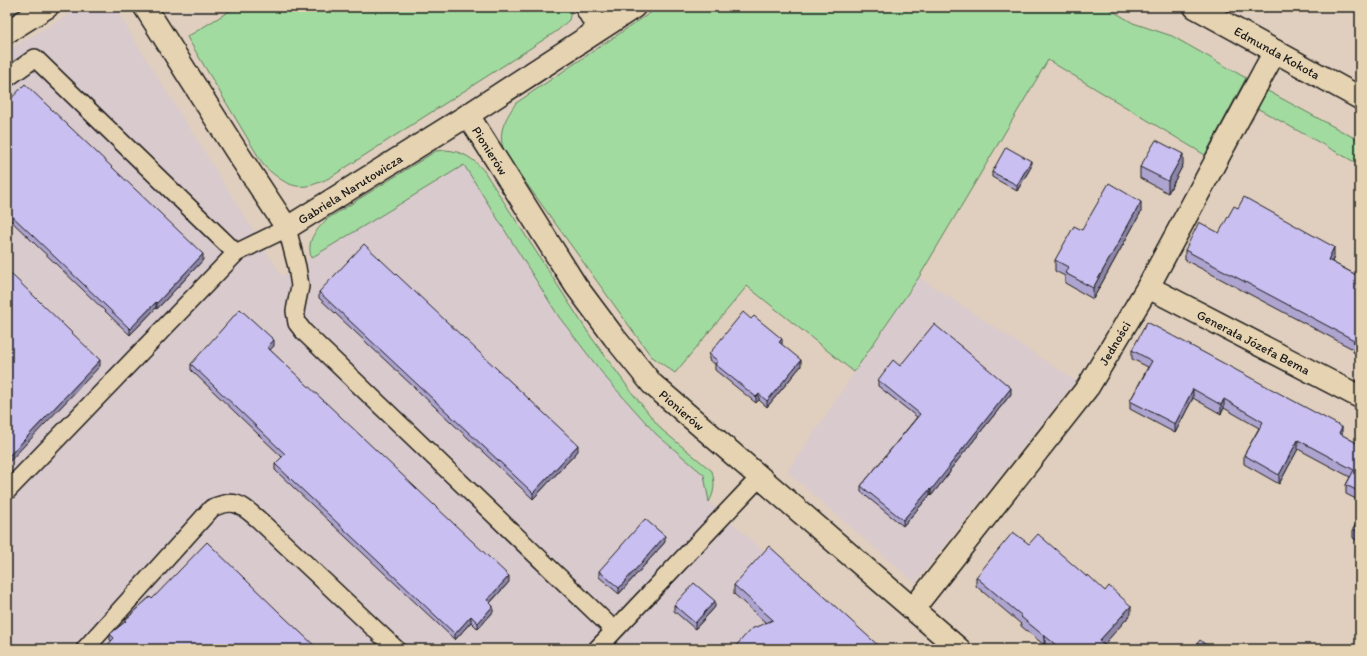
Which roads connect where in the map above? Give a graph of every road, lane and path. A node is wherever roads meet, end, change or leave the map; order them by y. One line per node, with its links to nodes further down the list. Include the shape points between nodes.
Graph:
1 (47, 7): 7 (street)
2 (145, 7): 12 (street, Gabriela Narutowicza)
3 (586, 7): 6 (street)
4 (634, 7): 6 (street, Gabriela Narutowicza)
5 (1194, 7): 8 (street, Edmunda Kokota)
6 (599, 29): 11 (street, Gabriela Narutowicza)
7 (7, 32)
8 (1275, 51): 10 (street, Edmunda Kokota); 14 (street, Jedności)
9 (7, 78): 13 (lane, via 35,58)
10 (1360, 98)
11 (468, 115): 12 (street, Gabriela Narutowicza); 16 (street, Pionierów, via 576,286 614,337 652,384)
12 (287, 228): 13 (lane); 19 (lane, via 300,286 295,311 297,323 304,332)
13 (236, 253): 17 (lane)
14 (1148, 287): 15 (street, Generała Józefa Bema); 18 (street, Jedności, via 1088,387)
15 (1360, 397)
16 (760, 477): 18 (street, Pionierów); 19 (lane)
17 (7, 491)
18 (913, 609): 23 (street, Pionierów)
19 (614, 630): 22 (lane)
20 (85, 649): 21 (lane, via 212,508 233,502 247,509)
21 (396, 649)
22 (597, 649)
23 (959, 649)

